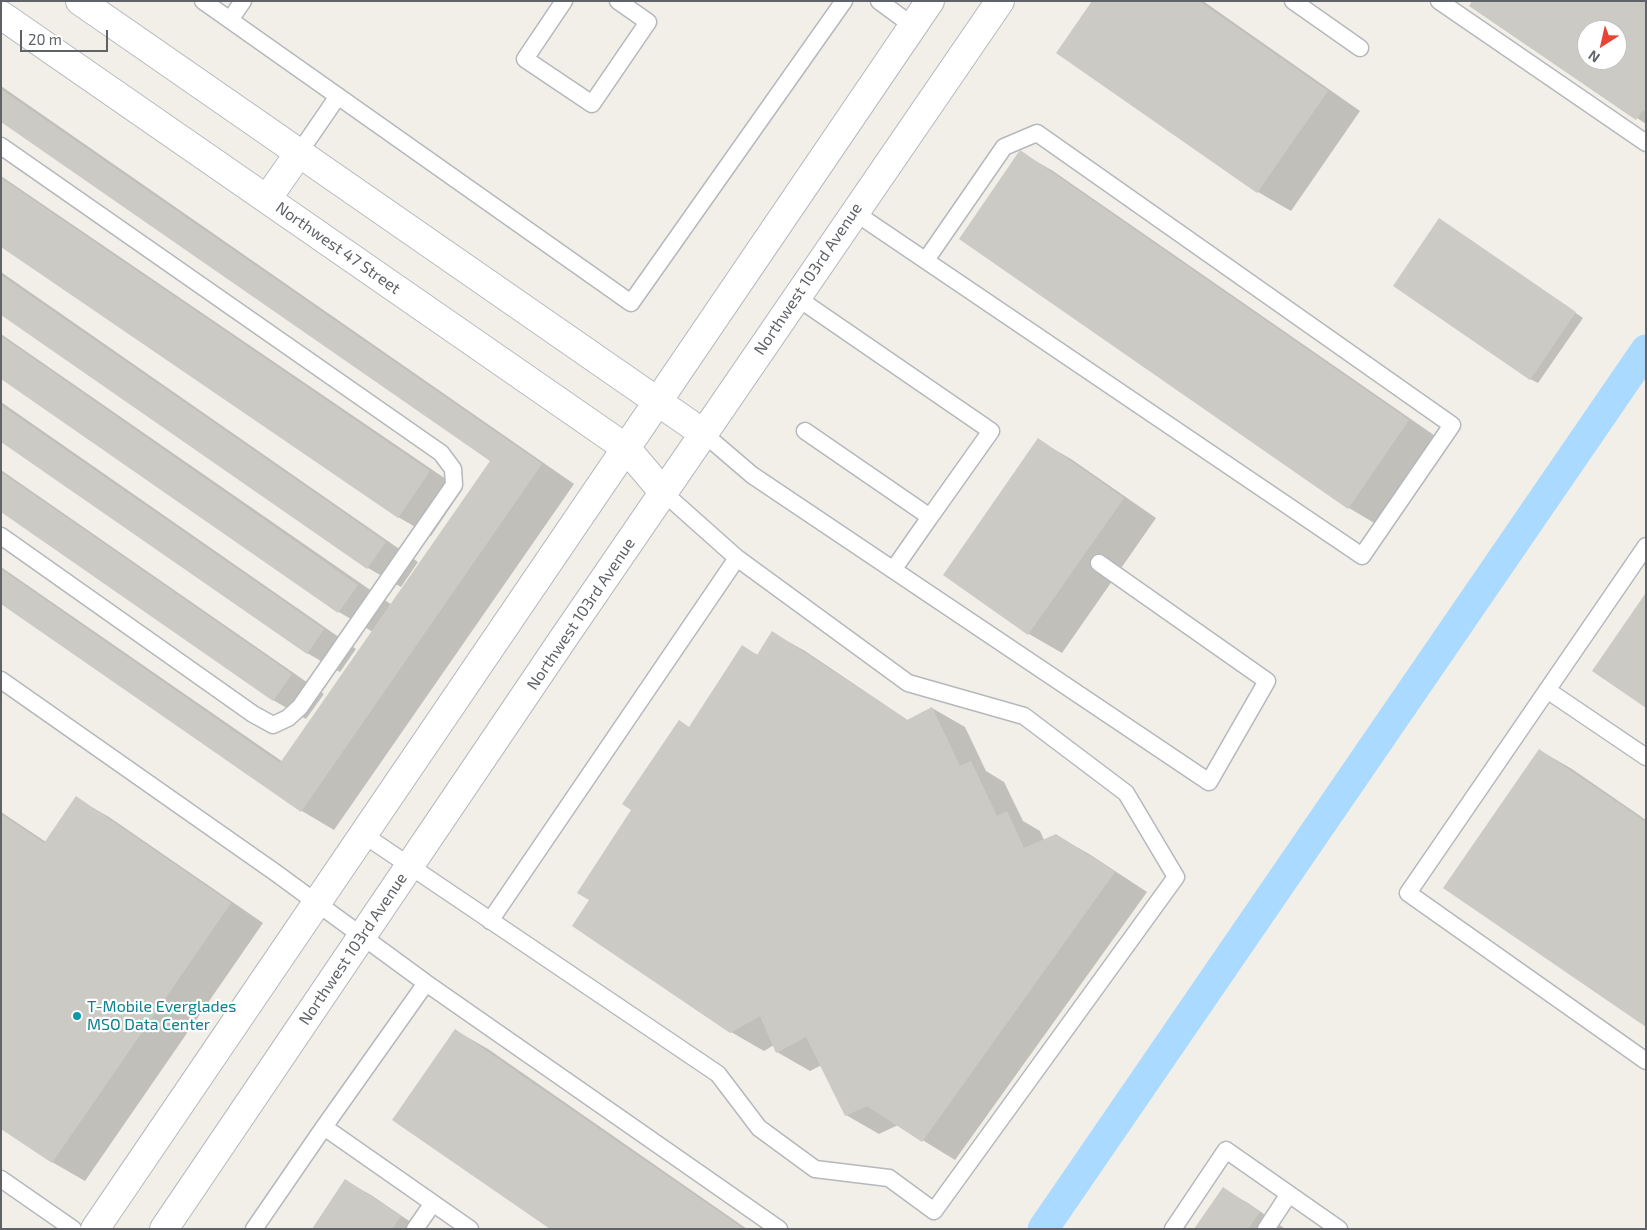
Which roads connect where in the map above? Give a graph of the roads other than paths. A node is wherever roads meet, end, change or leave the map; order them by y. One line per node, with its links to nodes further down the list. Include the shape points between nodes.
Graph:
1 (80, 1): 19 (street)
2 (203, 1): 13 (lane)
3 (243, 1): 13 (lane)
4 (564, 1): 5 (lane, via 525,59 592,104 648,22)
5 (618, 1)
6 (844, 1): 16 (lane, via 631,303)
7 (879, 1): 14 (lane)
8 (930, 1): 14 (street)
9 (1000, 1): 21 (street, Northwest 103rd Avenue)
10 (1293, 1): 15 (lane)
11 (1445, 3): 17 (lane)
12 (1, 15): 20 (street, Northwest 47 Street)
13 (230, 20): 16 (lane)
14 (913, 26): 24 (street)
15 (1360, 48)
16 (338, 96): 19 (lane)
17 (1646, 143)
18 (1, 146): 30 (lane, via 441,453 453,469 454,485 300,707 273,725)
19 (299, 152): 20 (street); 24 (street)
20 (267, 199): 27 (street, Northwest 47 Street)
21 (854, 212): 22 (lane); 23 (street, Northwest 103rd Avenue)
22 (926, 260): 22 (lane, via 1362,556 1452,425 1037,133 1004,147)
23 (796, 297): 26 (street, Northwest 103rd Avenue); 29 (lane, via 991,431)
24 (658, 402): 26 (street); 27 (street)
25 (806, 431): 29 (lane)
26 (703, 433): 28 (street, Northwest 103rd Avenue); 34 (lane, via 752,475)
27 (626, 448): 28 (street, Northwest 47 Street); 38 (street)
28 (664, 493): 32 (lane); 39 (street, Northwest 103rd Avenue)
29 (930, 518): 34 (lane)
30 (1, 536)
31 (1646, 546): 36 (lane)
32 (737, 558): 41 (lane); 41 (lane, via 908,682 1024,716 1126,793 1176,877 934,1212 889,1178 815,1169 759,1128 718,1074)
33 (1099, 563): 34 (lane, via 1267,682 1209,782)
34 (893, 570)
35 (1, 680): 40 (lane)
36 (1547, 690): 37 (lane); 44 (lane, via 1408,893)
37 (1646, 757)
38 (364, 835): 39 (lane); 40 (street)
39 (410, 866): 41 (lane); 42 (street, Northwest 103rd Avenue)
40 (317, 904): 42 (lane); 50 (street)
41 (490, 921)
42 (362, 937): 43 (lane); 51 (street, Northwest 103rd Avenue)
43 (426, 983): 45 (lane); 55 (lane)
44 (1646, 1061)
45 (324, 1127): 48 (lane); 52 (lane)
46 (1, 1179): 49 (lane)
47 (1289, 1194): 56 (lane, via 1226,1150); 57 (lane); 58 (lane)
48 (433, 1203): 53 (lane); 54 (lane)
49 (73, 1229)
50 (96, 1229)
51 (164, 1229)
52 (254, 1229)
53 (415, 1229)
54 (470, 1229)
55 (780, 1229)
56 (1173, 1229)
57 (1266, 1229)
58 (1339, 1229)

